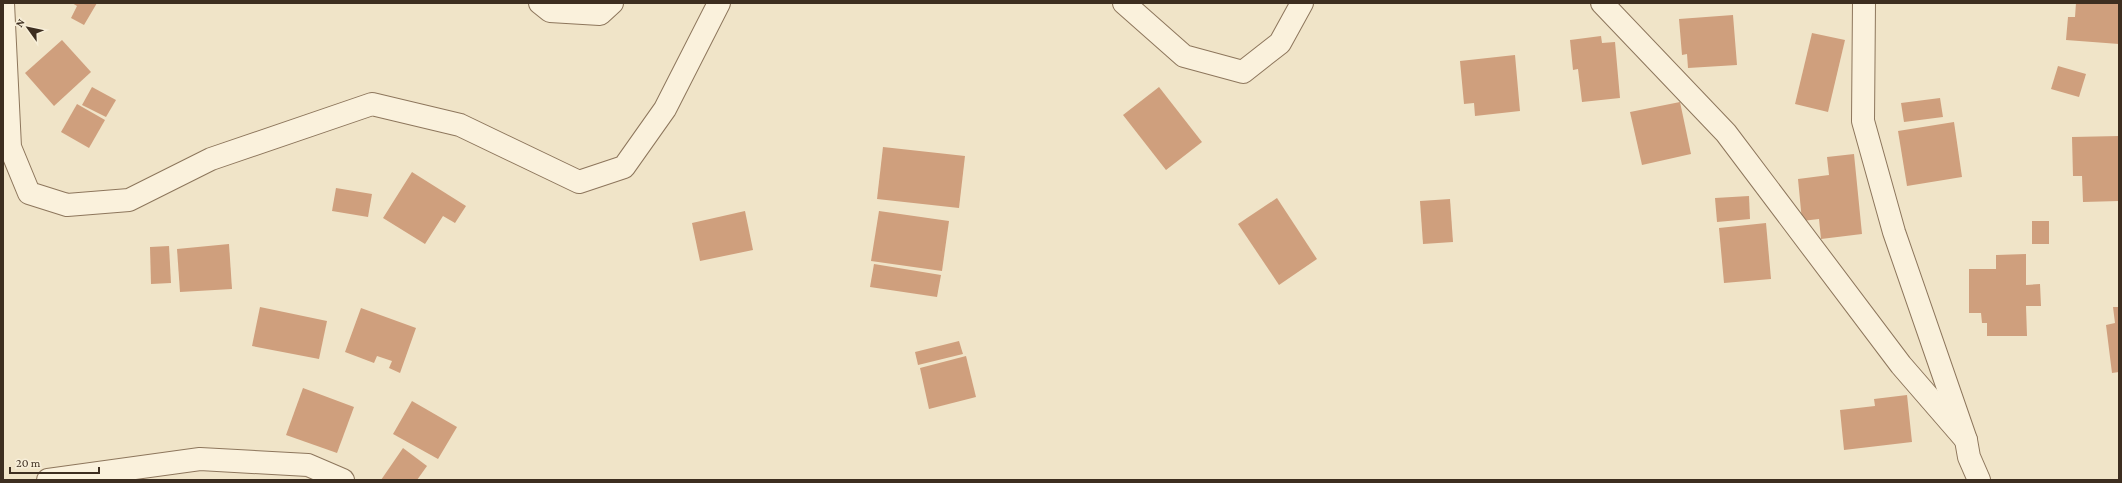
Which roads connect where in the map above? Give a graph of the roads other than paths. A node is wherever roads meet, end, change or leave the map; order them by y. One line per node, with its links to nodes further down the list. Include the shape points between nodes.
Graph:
1 (3, 3): 4 (street, via 10,147 29,192 67,205 129,200 212,159 372,104 460,125 578,182 624,167 665,109)
2 (540, 3): 3 (street, via 550,11 600,14)
3 (612, 3)
4 (719, 3)
5 (1124, 3): 6 (street, via 1184,56 1243,72 1280,43)
6 (1302, 3)
7 (1602, 3): 9 (street, via 1726,133 1901,364)
8 (1864, 3): 9 (street, via 1862,121 1894,232)
9 (1966, 440): 12 (street, via 1969,457)
10 (48, 480): 11 (street, via 200,460 308,465)
11 (343, 480)
12 (1979, 480)

